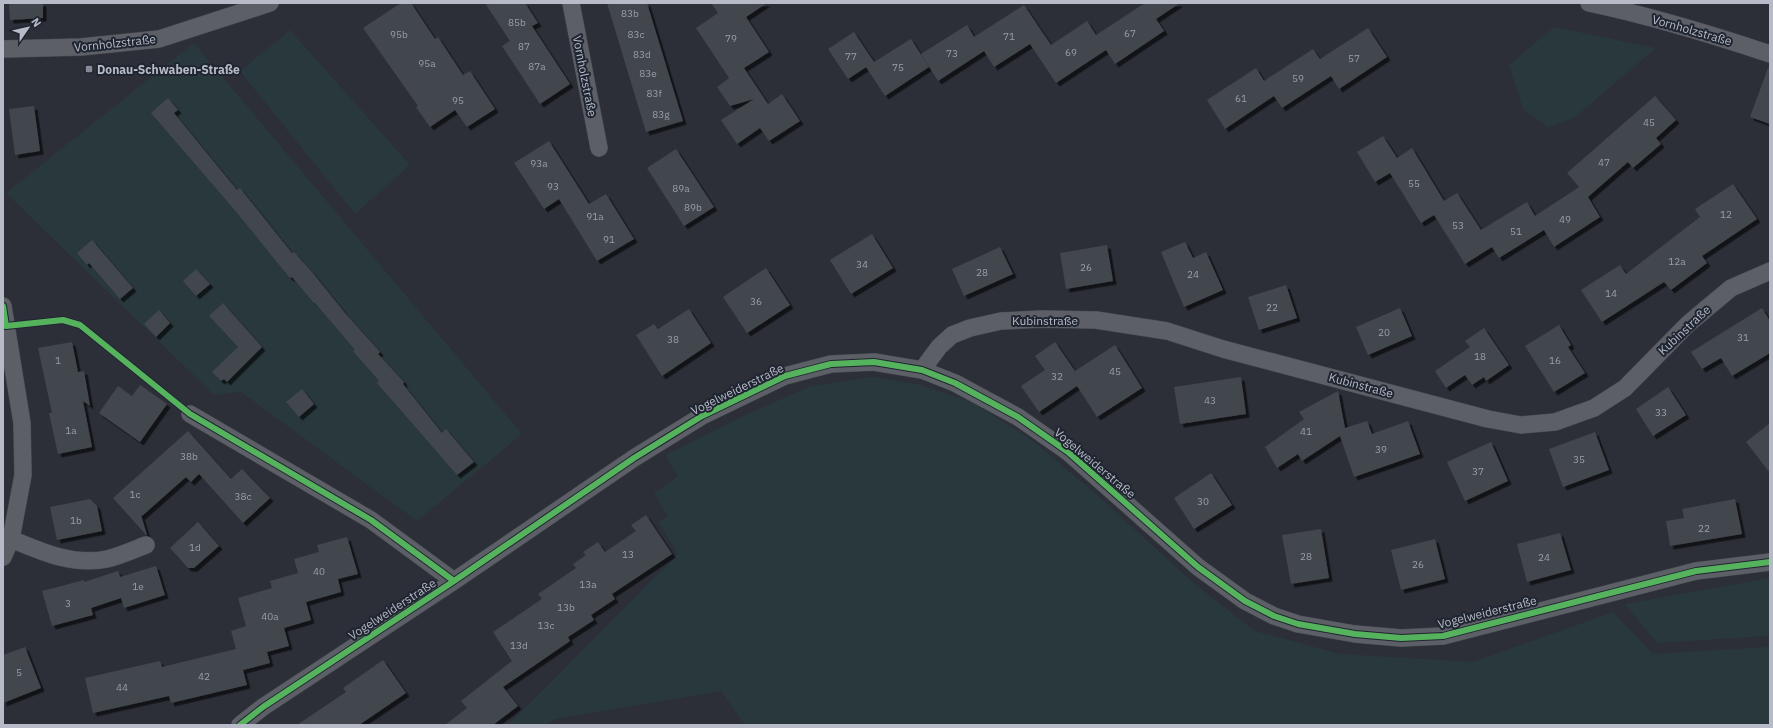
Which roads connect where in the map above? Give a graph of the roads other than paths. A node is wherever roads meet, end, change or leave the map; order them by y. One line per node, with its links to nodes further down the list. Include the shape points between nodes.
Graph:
1 (270, 3): 4 (street, Vornholzstraße, via 159,39 81,47)
2 (571, 3): 6 (street, Vornholzstraße)
3 (1589, 3): 5 (street, Vornholzstraße, via 1700,31)
4 (3, 49)
5 (1770, 54)
6 (599, 148)
7 (1770, 271): 9 (street, Kubinstraße, via 1731,288 1688,324 1625,388 1594,408 1555,422 1521,425 1488,419 1223,349 1167,331 1096,320 1001,321 970,328 952,335 939,347)
8 (3, 306): 11 (street, via 22,423 23,475)
9 (922, 370): 14 (street, Vogelweiderstraße, via 1018,417 1068,452 1198,567 1245,601 1274,616 1298,624 1355,634 1401,638 1442,636 1696,571); 15 (street, Vogelweiderstraße, via 874,362 838,364 785,376 702,416 634,458)
10 (190, 414): 15 (street, via 371,520)
11 (11, 539): 12 (street, via 52,556 80,561 107,559); 13 (street)
12 (146, 546)
13 (3, 557)
14 (1770, 562)
15 (454, 582): 16 (street, Vogelweiderstraße, via 263,707)
16 (240, 725)

